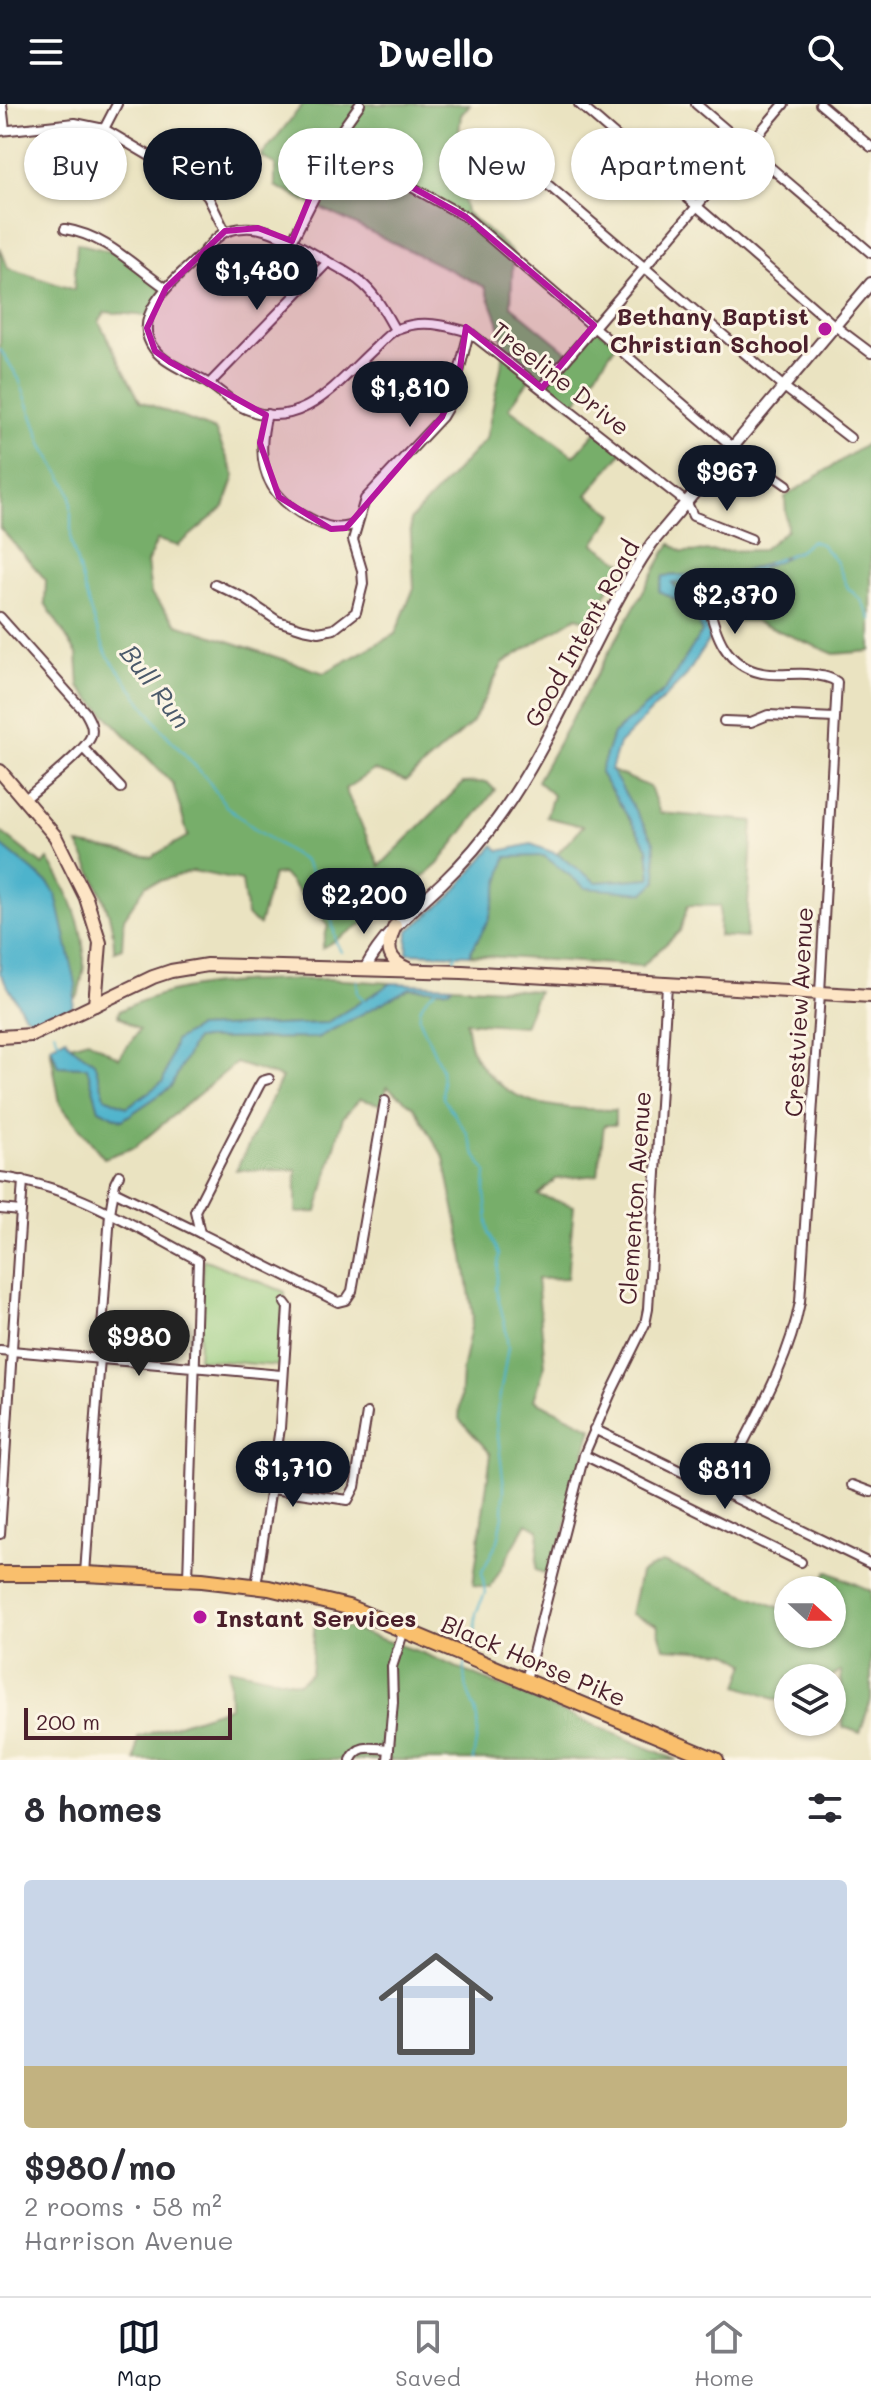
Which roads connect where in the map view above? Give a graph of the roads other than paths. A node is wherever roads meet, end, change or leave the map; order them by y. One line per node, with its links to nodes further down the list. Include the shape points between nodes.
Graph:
1 (2, 104): 14 (street)
2 (117, 104): 10 (street)
3 (360, 104): 11 (street)
4 (579, 104): 23 (street)
5 (696, 104): 12 (street)
6 (784, 104): 13 (street)
7 (820, 104): 17 (street)
8 (40, 128): 9 (street, via 75,123)
9 (99, 128)
10 (105, 128)
11 (343, 128)
12 (724, 128)
13 (763, 128)
14 (2, 130): 15 (street)
15 (24, 130)
16 (127, 143): 25 (street, via 194,182)
17 (871, 147)
18 (775, 171): 27 (street)
19 (555, 191): 29 (street)
20 (423, 193): 32 (street, via 466,217)
21 (313, 200): 26 (street)
22 (701, 200): 23 (street)
23 (697, 205): 29 (street); 33 (street)
24 (65, 229): 31 (street, via 104,242)
25 (225, 231): 26 (street, via 247,226); 31 (street)
26 (292, 241): 28 (street)
27 (871, 253)
28 (328, 262): 34 (street, via 363,284); 37 (street)
29 (644, 267): 32 (street); 38 (street)
30 (871, 283): 33 (street, Good Intent Road)
31 (166, 288): 37 (street, via 152,313 149,338 155,351)
32 (594, 325): 39 (street); 42 (street)
33 (835, 326): 36 (street); 38 (street, Good Intent Road)
34 (395, 330): 35 (street, Treeline Drive, via 428,323); 40 (street, via 312,404)
35 (469, 332): 39 (street, Treeline Drive); 45 (street, via 452,400 442,417 371,492)
36 (871, 353)
37 (209, 384): 40 (street, via 238,405)
38 (784, 387): 41 (street); 42 (street, Good Intent Road)
39 (542, 388): 44 (street, Treeline Drive)
40 (267, 414): 45 (street, via 260,443 268,479 279,497 331,529)
41 (850, 438)
42 (734, 448): 43 (street); 44 (street, Good Intent Road)
43 (787, 485)
44 (687, 503): 46 (street, Treeline Drive, via 693,516); 56 (street, Good Intent Road, via 632,573 557,719 500,815 460,865)
45 (356, 524): 47 (street, via 353,540 363,584 356,612 334,629 319,632 278,621)
46 (751, 539)
47 (215, 584)
48 (710, 607): 50 (street, Crestview Avenue, via 722,646 745,667 837,682)
49 (0, 617): 52 (street, via 85,712 92,731)
50 (835, 718): 51 (street, via 768,715 751,722); 60 (street, Crestview Avenue)
51 (724, 721)
52 (83, 748): 54 (street); 55 (street)
53 (0, 771): 55 (main road)
54 (121, 788)
55 (25, 799): 62 (main road, via 63,848 95,922 101,952)
56 (395, 926): 57 (street, Good Intent Road); 58 (main road, via 389,954)
57 (365, 969): 58 (main road); 62 (main road, via 187,967)
58 (411, 970): 59 (main road)
59 (667, 985): 60 (main road); 81 (street, Clementon Avenue, via 648,1309)
60 (820, 993): 61 (main road); 85 (street, Crestview Avenue, via 795,1327)
61 (871, 996)
62 (95, 1005): 63 (main road, via 25,1037)
63 (0, 1037)
64 (269, 1079): 73 (street, via 259,1086 195,1211)
65 (385, 1101): 73 (street, via 350,1297 338,1302)
66 (119, 1175): 69 (street)
67 (0, 1177): 68 (street)
68 (23, 1180): 71 (street); 72 (street)
69 (114, 1191): 72 (street); 73 (street)
70 (0, 1209): 71 (street)
71 (21, 1211): 76 (street)
72 (110, 1213): 77 (street); 78 (street, via 198,1260)
73 (200, 1233)
74 (285, 1303): 79 (street)
75 (0, 1350): 76 (street)
76 (12, 1351): 77 (street); 87 (street)
77 (100, 1359): 78 (street); 91 (street)
78 (195, 1367): 79 (street); 92 (street)
79 (281, 1375): 84 (street)
80 (367, 1413): 84 (street, via 353,1496 348,1500)
81 (594, 1429): 82 (street, Clementon Avenue); 85 (street)
82 (584, 1455): 88 (street); 95 (street, Clementon Avenue)
83 (852, 1485): 86 (street)
84 (272, 1489): 93 (street)
85 (719, 1491): 89 (street)
86 (871, 1492)
87 (0, 1534)
88 (801, 1562)
89 (871, 1564)
90 (0, 1574): 91 (main road, Black Horse Pike)
91 (85, 1574): 92 (main road, Black Horse Pike)
92 (188, 1579): 93 (main road, Black Horse Pike)
93 (256, 1586): 94 (main road, Black Horse Pike, via 348,1607)
94 (404, 1630): 95 (main road, Black Horse Pike); 96 (street, via 392,1667)
95 (526, 1680): 99 (main road, Black Horse Pike)
96 (389, 1749): 97 (street, via 363,1747); 98 (street)
97 (351, 1760)
98 (388, 1760)
99 (716, 1760)

